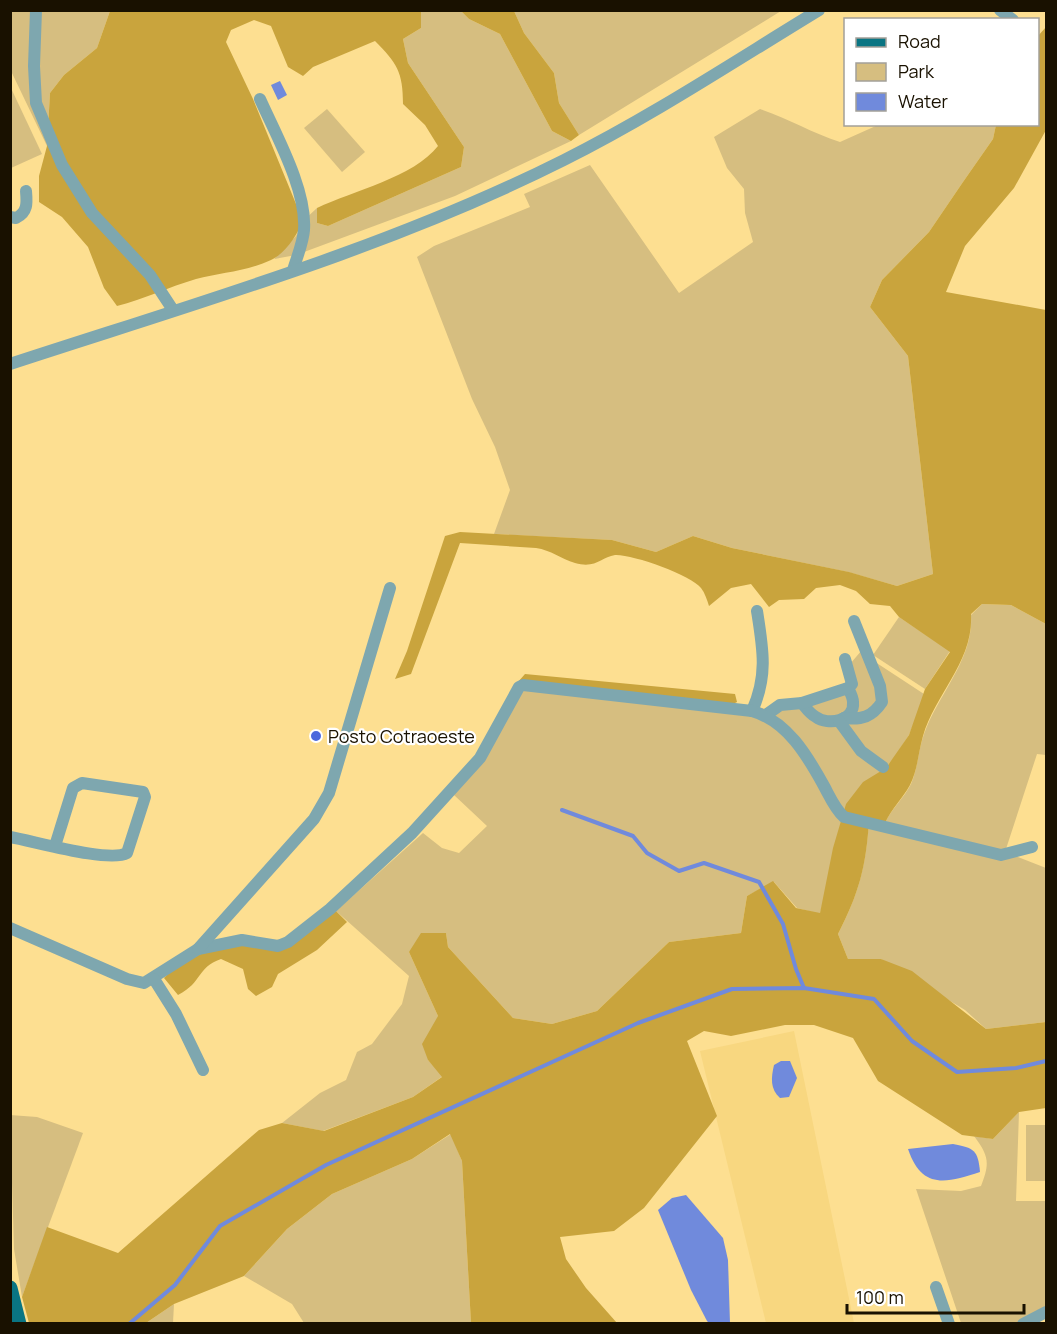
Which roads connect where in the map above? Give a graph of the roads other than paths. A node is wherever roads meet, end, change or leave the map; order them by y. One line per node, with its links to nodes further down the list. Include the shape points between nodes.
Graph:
1 (36, 10): 7 (street, via 36,103 62,165 92,213 150,275)
2 (819, 10): 6 (street, via 565,160 474,201)
3 (260, 99): 6 (street, via 303,210 304,230)
4 (26, 191): 5 (street, via 27,207 22,215)
5 (10, 217)
6 (293, 270): 7 (street)
7 (173, 310): 8 (street)
8 (10, 364)
9 (390, 588): 23 (street, via 329,793 314,819)
10 (758, 612): 15 (street, via 764,653 761,690)
11 (854, 621): 17 (street, via 880,686 882,702 875,714 860,720)
12 (845, 660): 13 (street, via 852,676)
13 (848, 688): 14 (street); 17 (street, via 852,709)
14 (802, 704): 16 (street, via 780,705); 17 (street, via 823,721)
15 (752, 711): 16 (street); 23 (street, via 523,685 480,758 412,833 330,909 278,946 242,940)
16 (766, 715): 21 (street, via 782,725 816,770 844,817 1001,855)
17 (842, 719): 18 (street, via 868,759)
18 (883, 767)
19 (10, 837): 20 (street)
20 (55, 846): 20 (street, via 102,856 120,857 127,853 145,797 143,792 82,783 73,788)
21 (1032, 847)
22 (10, 928): 24 (street, via 127,979)
23 (198, 949): 24 (street)
24 (154, 979): 25 (street)
25 (203, 1070)
26 (936, 1287): 30 (street)
27 (10, 1288): 29 (main road)
28 (1047, 1311): 31 (street)
29 (19, 1323)
30 (949, 1323)
31 (1023, 1323)

